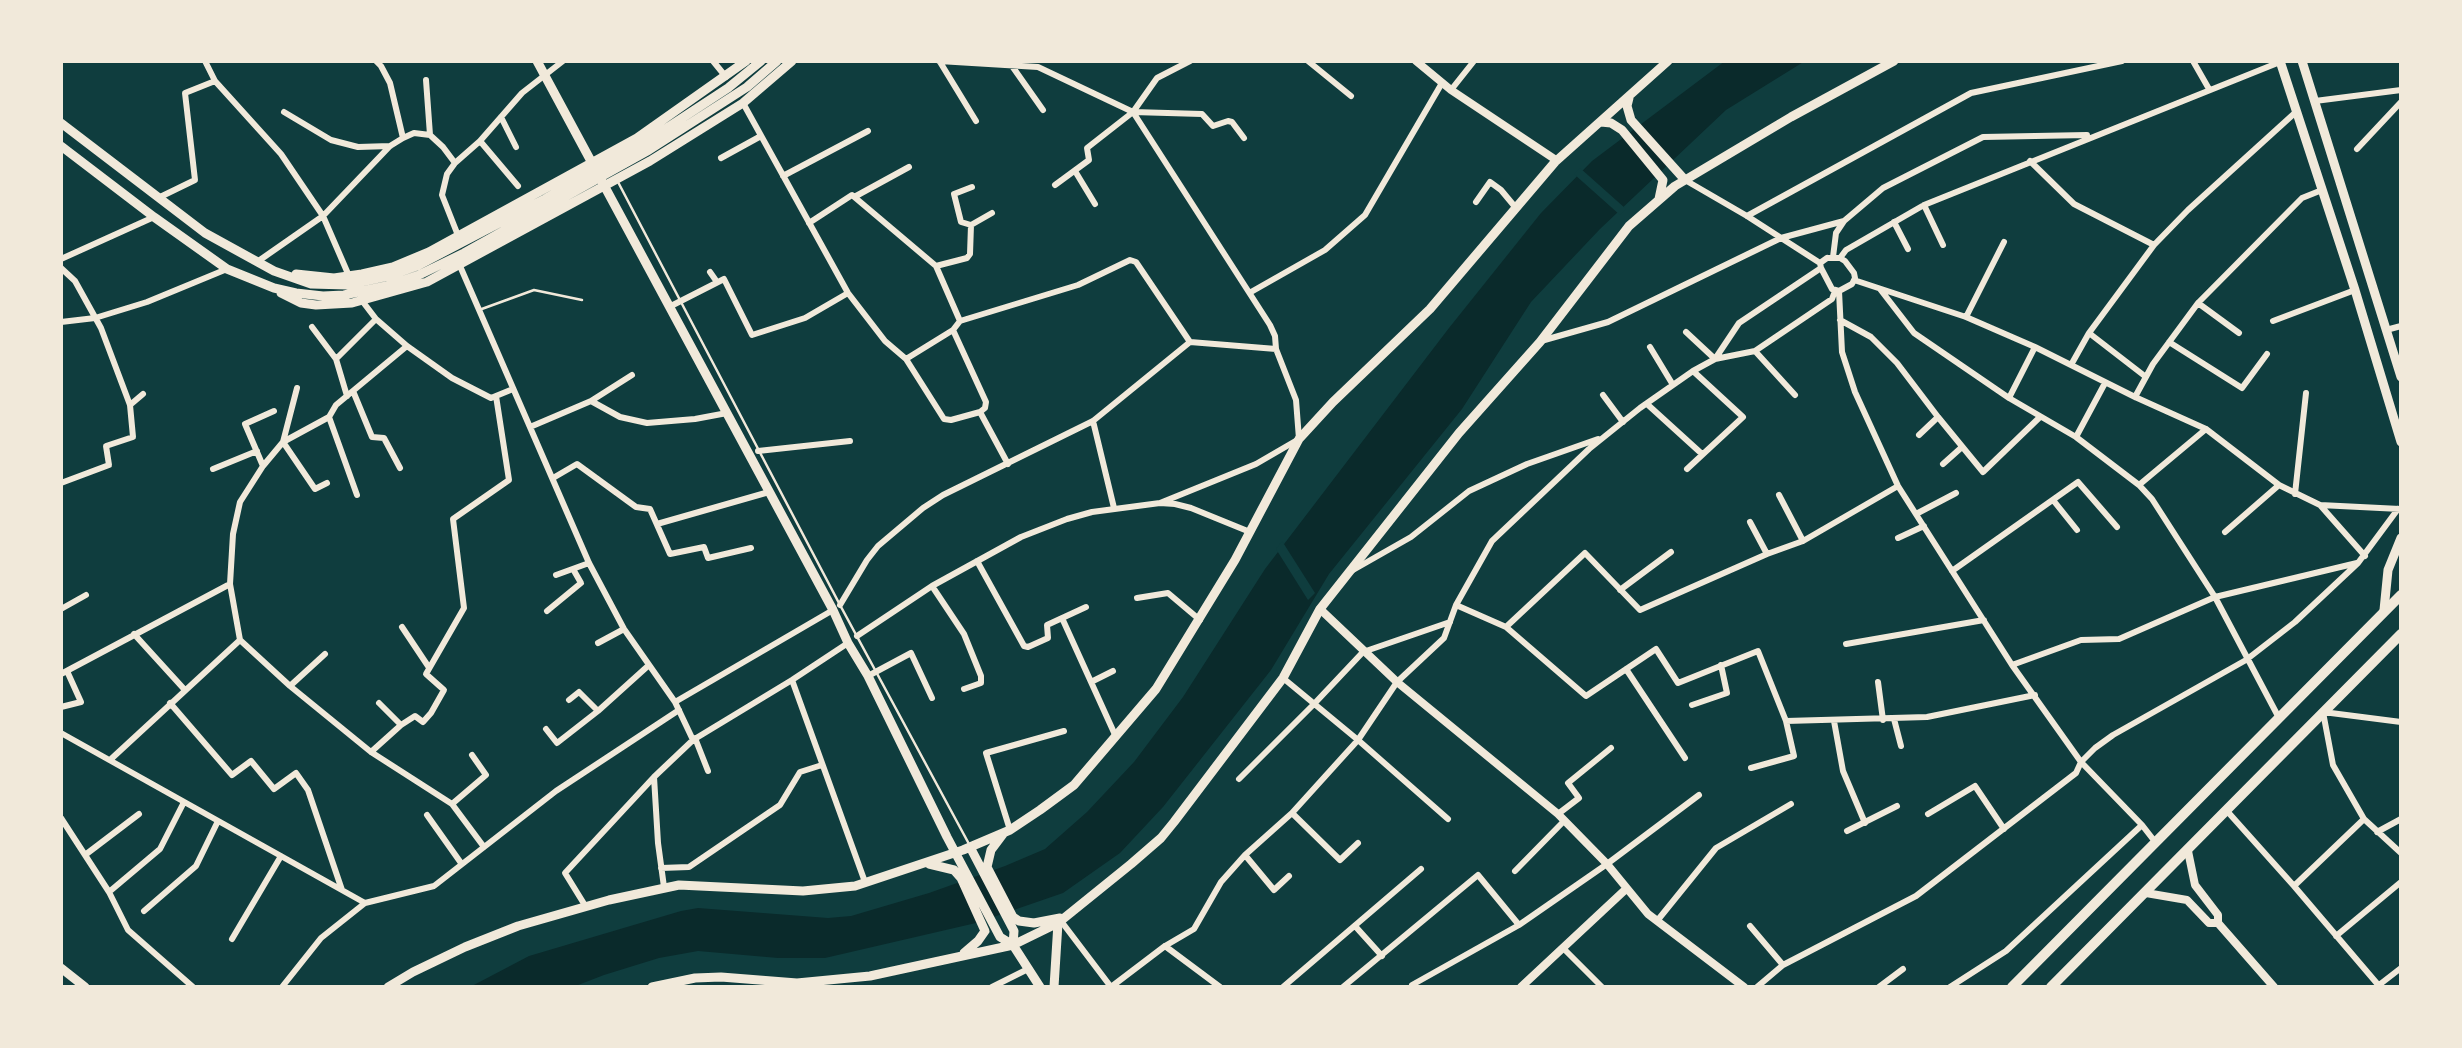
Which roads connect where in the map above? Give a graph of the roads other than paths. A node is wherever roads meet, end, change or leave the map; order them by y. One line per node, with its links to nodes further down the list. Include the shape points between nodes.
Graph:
1 (205, 61): 26 (street)
2 (376, 61): 48 (street, via 390,83)
3 (537, 61): 23 (main road)
4 (563, 61): 23 (street)
5 (713, 61): 24 (street)
6 (747, 61): 24 (main road)
7 (761, 61): 51 (main road)
8 (777, 61): 51 (main road, via 747,87)
9 (792, 61): 35 (main road)
10 (939, 61): 22 (street); 41 (street)
11 (1191, 61): 39 (street, via 1157,78)
12 (1308, 61): 31 (street)
13 (1416, 61): 27 (street)
14 (1474, 61): 29 (street)
15 (1668, 61): 32 (main road)
16 (1894, 61): 67 (main road)
17 (2122, 61): 85 (street, via 1971,93)
18 (2193, 61): 28 (street)
19 (2280, 61): 28 (street); 37 (main road)
20 (2302, 61): 33 (main road)
21 (1040, 64): 22 (street); 39 (street)
22 (1012, 66): 36 (street)
23 (545, 76): 40 (street); 62 (main road)
24 (726, 77): 51 (main road)
25 (426, 80): 45 (street)
26 (215, 81): 75 (street, via 185,93 195,180); 84 (street, via 281,154)
27 (1442, 83): 29 (street); 114 (street, via 1365,215 1325,250)
28 (2208, 89): 46 (street)
29 (1451, 90): 58 (street)
30 (2401, 90): 33 (street)
31 (1351, 96)
32 (1629, 97): 42 (main road); 67 (main road, via 1631,120)
33 (2315, 102): 132 (main road)
34 (2401, 102): 55 (street)
35 (743, 103): 47 (street); 59 (main road)
36 (1044, 110)
37 (2297, 111): 73 (main road); 95 (street)
38 (284, 112): 53 (street, via 331,140 358,147)
39 (1133, 112): 49 (street, via 1202,114 1213,125 1232,122); 64 (street, via 1091,144 1089,160); 114 (street)
40 (501, 117): 50 (street); 54 (street)
41 (976, 121)
42 (1601, 122): 58 (main road); 76 (main road, via 1622,130 1663,180)
43 (61, 123): 75 (main road)
44 (868, 131): 65 (street)
45 (430, 135): 48 (street); 61 (street)
46 (2093, 135): 60 (street); 87 (street, via 1983,137 1883,188)
47 (761, 136): 57 (street); 65 (street)
48 (403, 138): 53 (street)
49 (1244, 138)
50 (480, 141): 61 (street); 69 (street)
51 (643, 144): 56 (main road); 59 (main road, via 636,153); 78 (main road)
52 (61, 146): 86 (main road)
53 (390, 146): 84 (street)
54 (516, 147)
55 (2357, 149)
56 (604, 157): 62 (main road); 66 (main road)
57 (721, 158)
58 (1556, 160): 82 (main road)
59 (650, 161): 66 (main road)
60 (2031, 162): 81 (street); 95 (street, via 2074,204)
61 (455, 163): 91 (street, via 442,195)
62 (593, 164): 68 (main road); 70 (main road)
63 (909, 167): 74 (street)
64 (1074, 171): 71 (street); 79 (street)
65 (783, 176): 89 (street)
66 (617, 180): 70 (main road); 117 (lane)
67 (1685, 180): 76 (main road); 85 (street)
68 (559, 183): 80 (main road, via 572,189); 91 (main road)
69 (518, 186)
70 (606, 186): 80 (main road); 120 (main road)
71 (1055, 186)
72 (972, 187): 90 (street, via 954,194 961,222)
73 (2322, 190): 112 (main road); 119 (street, via 2302,198)
74 (856, 196): 89 (street, via 847,196); 102 (street)
75 (158, 198): 99 (main road, via 205,233)
76 (1659, 200): 137 (main road, via 1629,226)
77 (1476, 202): 82 (street, via 1490,182)
78 (546, 203): 105 (main road, via 388,276 346,285 312,284); 110 (main road, via 419,275 386,286 344,295 304,295)
79 (1095, 204)
80 (571, 205): 100 (main road)
81 (1924, 205): 88 (street); 94 (street)
82 (1516, 208): 181 (main road, via 1430,309)
83 (992, 213): 90 (street)
84 (323, 216): 99 (street); 107 (street)
85 (1747, 216): 92 (street)
86 (154, 217): 98 (street); 104 (main road)
87 (1844, 221): 92 (street); 97 (street, via 1836,233)
88 (1894, 222): 96 (street); 97 (street)
89 (809, 223): 115 (street)
90 (971, 225): 102 (street, via 967,258)
91 (459, 238): 107 (main road, via 410,261)
92 (1781, 238): 101 (street); 137 (street, via 1608,322)
93 (2004, 242): 122 (street)
94 (1943, 245)
95 (2154, 245): 134 (street)
96 (1908, 249)
97 (1836, 258): 101 (street, via 1823,259); 108 (street, via 1845,261)
98 (61, 259)
99 (257, 262): 105 (main road)
100 (462, 264): 118 (main road, via 427,282); 121 (street)
101 (1821, 265): 113 (street); 147 (street, via 1739,323)
102 (936, 266): 126 (street)
103 (61, 268): 123 (street, via 75,281)
104 (227, 269): 110 (main road); 123 (street)
105 (274, 271): 107 (main road)
106 (710, 271): 109 (street)
107 (349, 276)
108 (1854, 279): 111 (street); 113 (street)
109 (717, 282): 115 (street, via 724,279 752,335 805,318); 117 (street)
110 (274, 288): 118 (main road, via 316,306)
111 (1880, 289): 122 (street); 164 (street, via 1914,333)
112 (2355, 290): 127 (street); 184 (main road)
113 (1837, 291): 125 (street); 143 (street, via 1832,299)
114 (1251, 292): 142 (street, via 1275,336)
115 (848, 293): 146 (street, via 885,341)
116 (582, 300): 121 (lane, via 534,290)
117 (680, 301): 120 (street); 187 (lane)
118 (363, 302): 124 (street)
119 (2198, 303): 135 (street); 138 (street)
120 (669, 307): 170 (main road)
121 (479, 310): 156 (street)
122 (1966, 317): 141 (street)
123 (95, 318): 128 (street); 167 (street)
124 (376, 318): 139 (street); 145 (street)
125 (1840, 320): 173 (street, via 1871,337 1897,363); 200 (street, via 1842,352 1855,392)
126 (960, 321): 131 (street); 136 (street, via 1078,285 1130,260 1136,262)
127 (2273, 321)
128 (61, 322)
129 (2401, 326): 132 (street)
130 (312, 327): 145 (street)
131 (953, 330): 146 (street); 169 (street, via 986,402)
132 (2386, 330): 152 (main road)
133 (1686, 332): 147 (street)
134 (2089, 333): 148 (street); 151 (street)
135 (2239, 333)
136 (1190, 342): 142 (street); 174 (street)
137 (1539, 342): 231 (main road, via 1459,433)
138 (2169, 342): 144 (street, via 2242,388); 151 (street)
139 (407, 346): 159 (street); 162 (street, via 452,378 491,398)
140 (1650, 347): 154 (street)
141 (2035, 347): 148 (street); 164 (street)
142 (1276, 349): 181 (street, via 1296,400)
143 (1755, 351): 147 (street); 161 (street)
144 (2267, 354)
145 (337, 359): 159 (street)
146 (906, 359): 169 (street, via 944,418)
147 (1715, 359): 149 (street)
148 (2071, 365): 153 (street)
149 (1693, 370): 154 (street); 188 (street, via 1743,417)
150 (632, 374): 165 (street)
151 (2146, 377): 163 (street)
152 (2401, 377)
153 (2105, 383): 163 (street); 179 (street)
154 (1673, 385): 166 (street)
155 (297, 388): 183 (street)
156 (513, 389): 162 (street); 176 (street)
157 (2306, 393): 203 (street)
158 (143, 394): 167 (street)
159 (350, 394): 172 (street); 192 (street, via 372,438 384,438)
160 (1603, 395): 175 (street)
161 (1795, 395)
162 (496, 396): 267 (street, via 509,480 453,519 464,608)
163 (2135, 397): 177 (street)
164 (2009, 398): 171 (street)
165 (591, 401): 170 (street, via 620,417 647,423); 176 (street)
166 (1647, 404): 175 (street); 188 (street)
167 (130, 405): 196 (street, via 134,437 106,446 109,465)
168 (275, 411): 186 (street, via 245,424)
169 (981, 412): 189 (street)
170 (727, 413): 201 (main road)
171 (2040, 416): 179 (street); 185 (street, via 1983,472)
172 (329, 417): 183 (street); 204 (street)
173 (1937, 417): 178 (street); 185 (street)
174 (1094, 421): 189 (street); 209 (street)
175 (1623, 422): 180 (street)
176 (530, 428): 195 (street)
177 (2206, 429): 198 (street); 199 (street)
178 (1919, 435)
179 (2076, 437): 198 (street)
180 (1603, 438): 231 (street, via 1527,464 1469,491 1411,537); 240 (street, via 1492,541)
181 (1299, 439): 207 (street, via 1256,464); 217 (main road)
182 (850, 441): 187 (street)
183 (283, 442): 191 (street); 197 (street, via 315,489)
184 (2401, 442)
185 (1962, 447): 190 (street)
186 (257, 451): 191 (street); 193 (street)
187 (758, 451): 243 (lane)
188 (1702, 454): 194 (street)
189 (1009, 464): 243 (street, via 943,495 893,532 867,560)
190 (1943, 464)
191 (263, 466): 233 (street, via 240,502)
192 (400, 468)
193 (213, 469)
194 (1687, 469)
195 (553, 478): 213 (street, via 577,464 636,507 650,509); 227 (street)
196 (61, 483)
197 (327, 483)
198 (2139, 485): 238 (street)
199 (2279, 485): 203 (street); 218 (street)
200 (1898, 486): 211 (street); 221 (street)
201 (769, 492): 213 (street); 243 (main road)
202 (1956, 493): 211 (street)
203 (2295, 494): 208 (street)
204 (357, 495)
205 (1779, 495): 221 (street)
206 (2053, 500): 215 (street, via 2078,482); 216 (street); 230 (street)
207 (1160, 503): 209 (street); 217 (street, via 1191,508)
208 (2320, 505): 210 (street); 225 (street)
209 (1114, 508): 226 (street, via 1045,526)
210 (2399, 509): 225 (street)
211 (1916, 514): 214 (street)
212 (1749, 522): 224 (street)
213 (657, 524): 222 (street, via 670,554 704,547 708,558)
214 (1924, 526): 219 (street); 230 (street)
215 (2117, 527)
216 (2077, 530)
217 (1250, 532): 248 (main road)
218 (2225, 532)
219 (1898, 538)
220 (2401, 538): 245 (main road, via 2388,570)
221 (1802, 541): 224 (street)
222 (751, 548)
223 (1671, 552): 235 (street)
224 (1767, 554): 235 (street, via 1640,610)
225 (2365, 556): 228 (street)
226 (976, 561): 234 (street); 247 (street, via 1024,646 1046,639 1046,626)
227 (589, 563): 229 (street); 253 (street)
228 (2358, 563): 238 (street); 263 (street)
229 (573, 569): 232 (street); 246 (street, via 581,583)
230 (1952, 571): 249 (street)
231 (1348, 573): 244 (main road)
232 (556, 575)
233 (230, 583): 254 (street); 257 (street)
234 (932, 586): 256 (street); 278 (street, via 964,634 981,676 981,683)
235 (1620, 590): 252 (street, via 1585,553)
236 (2401, 595): 245 (main road)
237 (86, 596): 242 (street)
238 (2215, 597): 263 (street); 266 (street, via 2119,639 2081,640)
239 (1137, 598): 248 (street, via 1167,593)
240 (1456, 605): 250 (street); 252 (street)
241 (1086, 607): 247 (street)
242 (61, 608)
243 (836, 608): 256 (lane); 259 (main road); 283 (street)
244 (1320, 609): 261 (street); 272 (main road)
245 (2384, 610): 292 (main road)
246 (547, 611)
247 (1062, 618): 274 (street)
248 (1200, 620): 302 (main road, via 1156,689)
249 (1984, 621): 260 (street); 266 (street)
250 (1450, 622): 261 (street); 275 (street, via 1444,638)
251 (402, 627): 267 (street)
252 (1506, 627): 268 (street, via 1586,696)
253 (624, 629): 258 (street); 264 (street)
254 (134, 634): 270 (street); 279 (street)
255 (2401, 634): 291 (main road)
256 (857, 636): 259 (main road); 271 (lane)
257 (240, 640): 277 (street); 279 (street)
258 (598, 643)
259 (848, 643): 271 (main road); 273 (street)
260 (1846, 644)
261 (1363, 652): 275 (street); 286 (street)
262 (325, 654): 277 (street)
263 (2246, 660): 292 (street); 311 (street, via 2113,735)
264 (649, 665): 283 (street); 290 (street)
265 (1721, 665): 268 (street, via 1678,683 1656,649); 287 (street, via 1727,693); 295 (street, via 1758,651)
266 (2012, 665): 280 (street)
267 (428, 666): 298 (street, via 426,674 444,691 423,722 415,716)
268 (1626, 669): 309 (street)
269 (1113, 671): 274 (street)
270 (64, 672): 288 (street, via 81,702)
271 (872, 673): 281 (street, via 911,653); 342 (lane); 344 (main road)
272 (1283, 678): 286 (street); 370 (main road, via 1161,838)
273 (792, 680): 303 (street); 312 (street)
274 (1091, 682): 302 (street)
275 (1397, 682): 304 (street); 328 (street)
276 (1878, 682): 294 (street)
277 (290, 686): 307 (street)
278 (964, 689)
279 (184, 690): 284 (street)
280 (2033, 696): 293 (street); 311 (street)
281 (932, 698)
282 (569, 700): 290 (street, via 579,692)
283 (675, 702): 289 (street)
284 (170, 703): 310 (street); 363 (street, via 232,775 251,761 274,789 296,773 308,790)
285 (379, 703): 298 (street)
286 (1314, 704): 304 (street); 316 (street)
287 (1692, 705)
288 (61, 707)
289 (678, 710): 303 (street); 341 (street, via 556,791)
290 (598, 711): 299 (street, via 557,743)
291 (2323, 712): 297 (street); 322 (main road); 330 (street, via 2333,765)
292 (2279, 718): 340 (main road)
293 (1894, 719): 294 (street); 305 (street)
294 (1883, 720): 296 (street)
295 (1786, 721): 296 (street); 313 (street, via 1794,755)
296 (1834, 721): 333 (street, via 1843,771)
297 (2401, 722)
298 (401, 725): 307 (street)
299 (545, 729)
300 (1065, 731): 336 (street, via 985,752)
301 (61, 733): 310 (street)
302 (1117, 737): 336 (main road, via 1074,785)
303 (694, 739): 314 (street); 315 (street)
304 (1358, 740): 323 (street); 329 (street)
305 (1901, 746)
306 (1611, 748): 328 (street, via 1568,783 1579,798)
307 (371, 752): 319 (street)
308 (472, 755): 319 (street, via 486,775)
309 (1685, 758)
310 (110, 760): 318 (street)
311 (2081, 762): 334 (street); 335 (street, via 2076,773)
312 (822, 765): 353 (street, via 800,772 780,805 689,867); 358 (street)
313 (1751, 768)
314 (708, 771)
315 (654, 777): 353 (street); 367 (street, via 565,873)
316 (1238, 779)
317 (1699, 794): 351 (street)
318 (184, 802): 332 (street); 364 (street, via 160,849)
319 (452, 804): 341 (street)
320 (1791, 804): 371 (street, via 1716,848)
321 (1897, 806): 333 (street)
322 (2227, 811): 343 (main road); 360 (street)
323 (1292, 813): 339 (street, via 1340,860); 347 (street)
324 (139, 814): 346 (street)
325 (1928, 814): 335 (street, via 1975,786)
326 (427, 815): 349 (street)
327 (61, 818): 346 (street)
328 (1561, 818): 351 (street); 355 (street)
329 (1448, 819)
330 (2364, 819): 338 (street); 360 (street)
331 (2401, 819): 338 (street)
332 (218, 821): 348 (street); 368 (street, via 196,866)
333 (1865, 823): 337 (street)
334 (2142, 825): 340 (street); 411 (street, via 2006,950)
335 (2004, 829): 384 (street, via 1916,896)
336 (1008, 831): 342 (main road); 352 (main road)
337 (1847, 831)
338 (2377, 832): 345 (street)
339 (1358, 843)
340 (2156, 843): 412 (main road)
341 (484, 847): 349 (street)
342 (970, 847): 344 (main road); 352 (main road)
343 (2188, 851): 365 (main road); 372 (street, via 2195,885 2218,915)
344 (955, 853): 350 (main road); 356 (main road)
345 (2401, 853)
346 (85, 855): 364 (street)
347 (1245, 855): 357 (street, via 1274,890); 380 (street, via 1221,882 1194,929)
348 (281, 856): 363 (street); 378 (street)
349 (461, 863): 366 (street, via 434,886)
350 (924, 864): 356 (main road, via 942,865); 358 (main road)
351 (1607, 864): 362 (street); 374 (street)
352 (984, 866): 369 (main road)
353 (661, 869): 361 (street)
354 (1421, 869): 375 (street)
355 (1515, 871)
356 (964, 876): 373 (main road)
357 (1289, 876)
358 (865, 882): 361 (main road, via 803,891)
359 (2401, 882): 377 (street)
360 (2294, 886): 377 (street)
361 (664, 887): 367 (main road)
362 (1626, 889): 371 (street); 381 (street)
363 (341, 890): 366 (street)
364 (109, 892): 396 (street, via 128,930)
365 (2146, 893): 372 (street, via 2186,900 2209,923); 391 (main road)
366 (365, 903): 397 (street, via 321,938)
367 (586, 907): 398 (main road, via 465,947)
368 (144, 911)
369 (1008, 914): 370 (main road, via 1034,923); 379 (main road)
370 (1061, 921): 379 (main road); 402 (main road); 403 (street)
371 (1657, 921): 393 (street)
372 (2218, 923): 413 (street)
373 (987, 924): 379 (main road); 383 (main road, via 978,942)
374 (1519, 925): 382 (street, via 1478,875); 392 (street)
375 (1355, 926): 382 (street); 405 (street)
376 (1750, 926): 384 (street)
377 (2336, 936): 394 (street)
378 (232, 939)
379 (1013, 945): 383 (main road); 387 (main road)
380 (1165, 946): 403 (street); 404 (street)
381 (1564, 949): 407 (street); 408 (street)
382 (1382, 956): 406 (street)
383 (957, 957): 390 (main road, via 827,982)
384 (1783, 965): 409 (street)
385 (61, 968): 395 (main road)
386 (2401, 968): 394 (street)
387 (1028, 969): 400 (street); 401 (main road)
388 (1903, 969): 410 (street)
389 (696, 982): 390 (main road); 399 (main road)
390 (749, 983)
391 (2058, 985)
392 (1412, 986)
393 (1743, 986)
394 (2379, 986)
395 (85, 987)
396 (193, 987)
397 (282, 987)
398 (388, 987)
399 (652, 987)
400 (992, 987)
401 (1040, 987)
402 (1054, 987)
403 (1111, 987)
404 (1220, 987)
405 (1283, 987)
406 (1343, 987)
407 (1521, 987)
408 (1602, 987)
409 (1756, 987)
410 (1879, 987)
411 (1950, 987)
412 (2012, 987)
413 (2274, 987)

